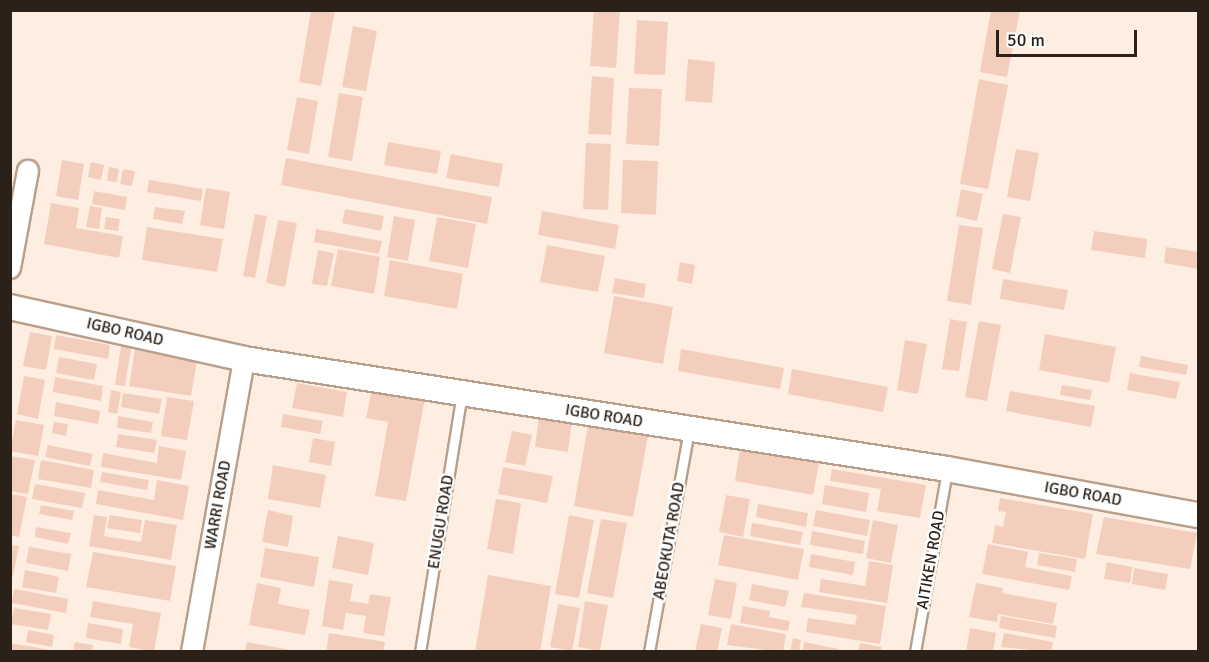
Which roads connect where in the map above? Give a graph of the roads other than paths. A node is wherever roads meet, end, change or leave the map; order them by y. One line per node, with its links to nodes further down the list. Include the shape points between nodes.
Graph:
1 (28, 171): 2 (street)
2 (10, 268)
3 (10, 307): 4 (street, IGBO ROAD)
4 (244, 359): 5 (street, IGBO ROAD); 9 (street, WARRI ROAD)
5 (462, 393): 6 (street, IGBO ROAD); 10 (lane, ENUGU ROAD)
6 (689, 430): 7 (street, IGBO ROAD); 11 (lane, ABEOKUTA ROAD)
7 (947, 469): 8 (street, IGBO ROAD); 12 (lane, AITIKEN ROAD)
8 (1198, 515)
9 (192, 651)
10 (420, 651)
11 (649, 651)
12 (915, 651)

